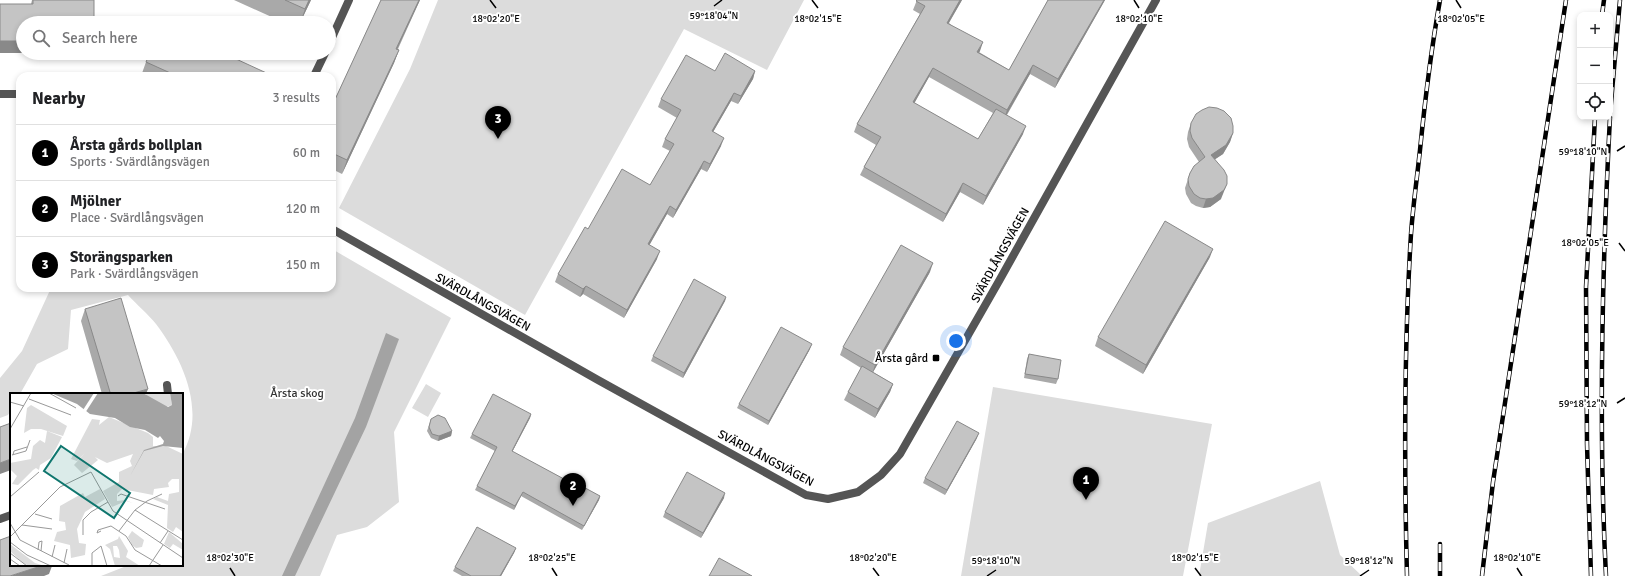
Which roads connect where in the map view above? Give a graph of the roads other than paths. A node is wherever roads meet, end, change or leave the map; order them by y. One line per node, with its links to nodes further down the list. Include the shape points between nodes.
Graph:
1 (349, 0): 3 (street)
2 (1156, 0): 8 (street, SVÄRDLÅNGSVÄGEN, via 900,454 881,475 858,492 828,499 806,495)
3 (336, 29)
4 (322, 60): 5 (street)
5 (316, 72)
6 (0, 94): 7 (street)
7 (16, 94)
8 (336, 231)
9 (10, 515): 10 (street)
10 (0, 519)

